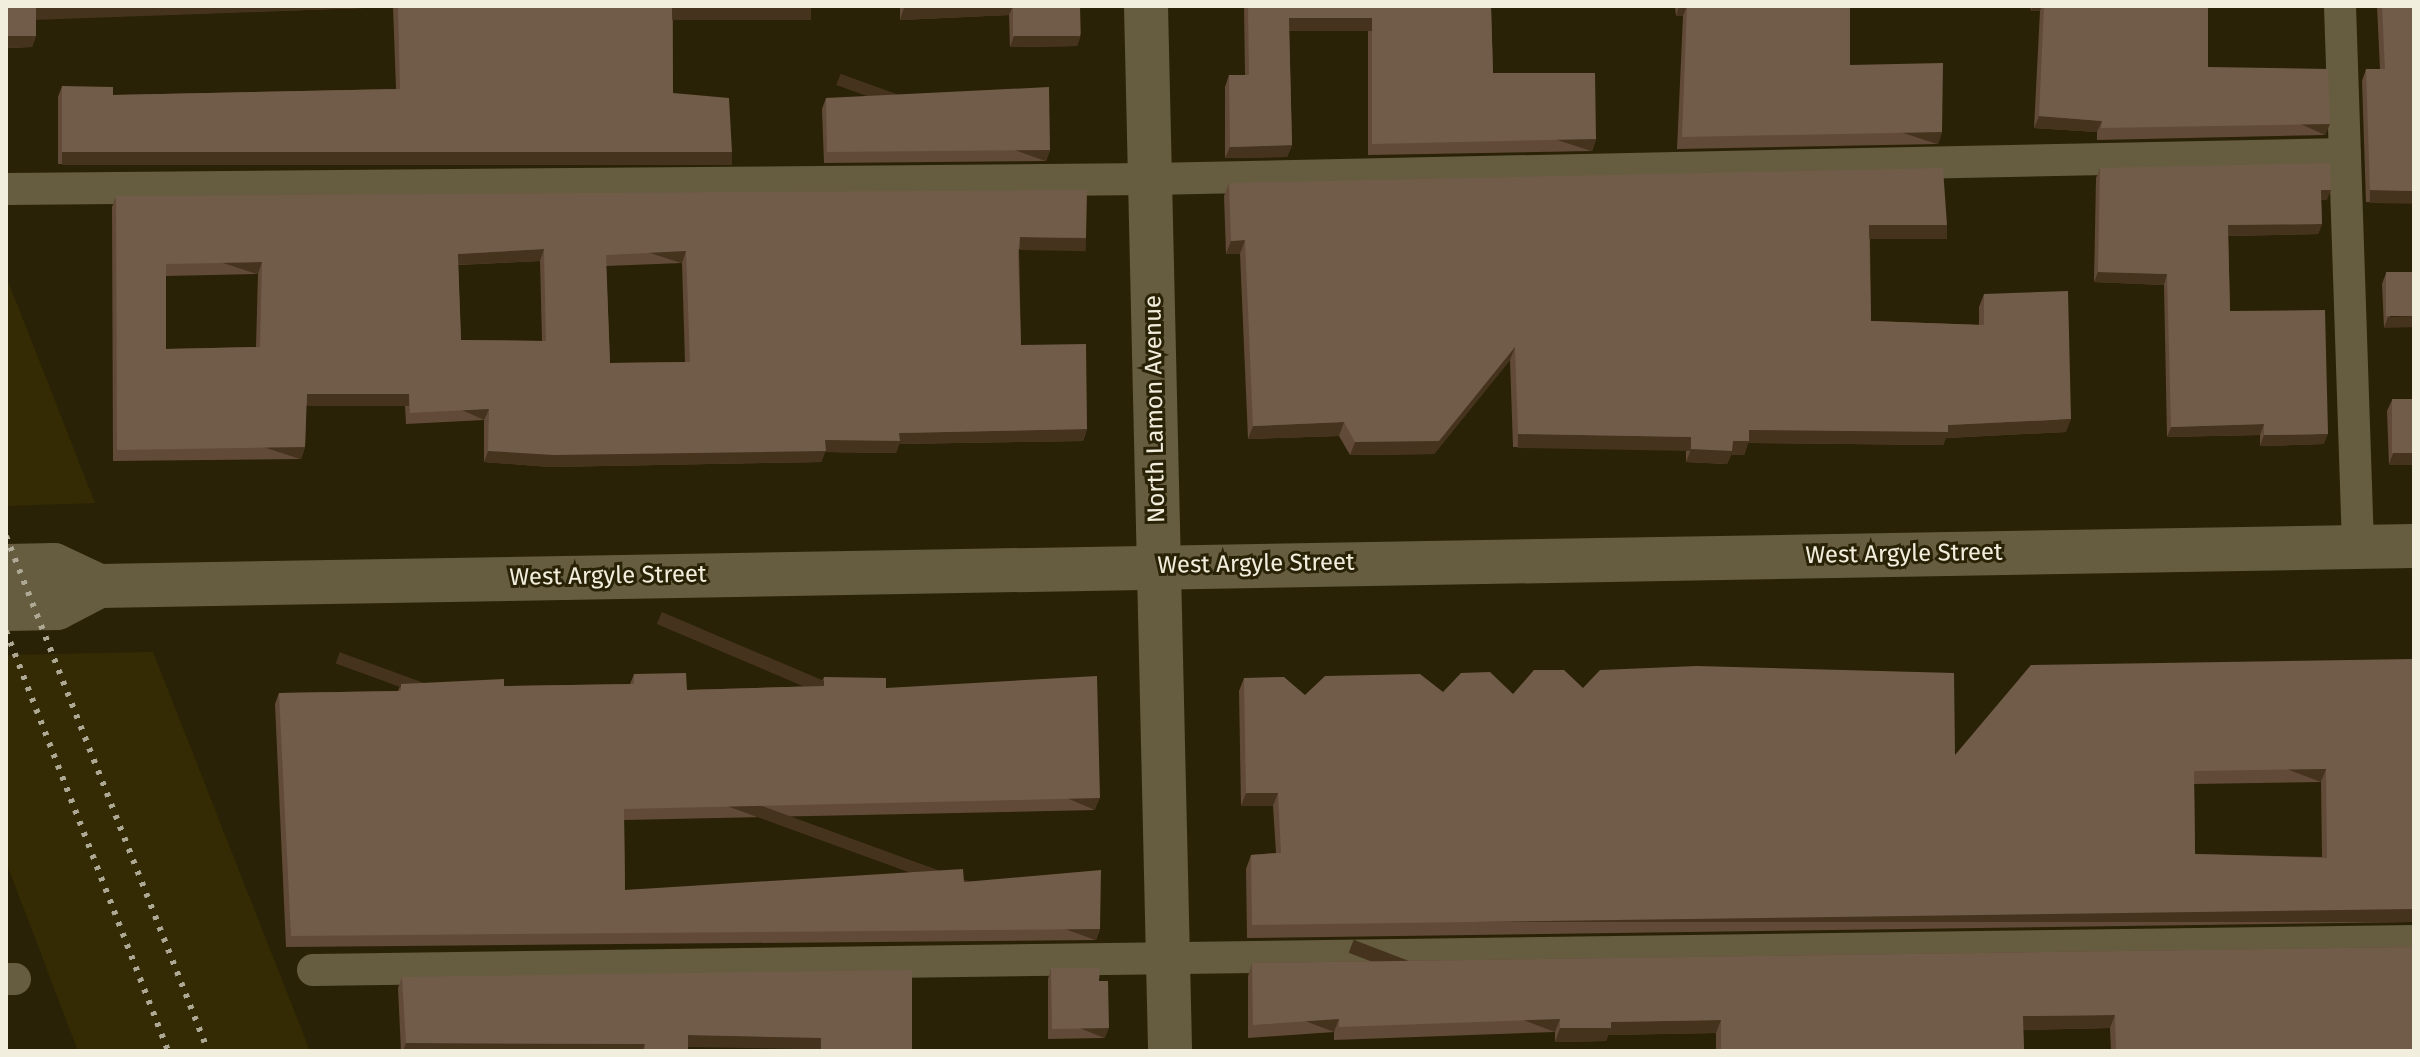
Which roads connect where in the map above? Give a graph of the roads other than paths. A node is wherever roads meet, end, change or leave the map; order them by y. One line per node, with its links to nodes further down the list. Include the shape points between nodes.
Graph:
1 (1146, 6): 4 (street, North Lamon Avenue)
2 (2340, 6): 3 (lane)
3 (2345, 154): 4 (lane); 7 (lane)
4 (1150, 179): 5 (lane); 8 (street, North Lamon Avenue)
5 (6, 189)
6 (2414, 546): 7 (street, West Argyle Street)
7 (2358, 547): 8 (street, West Argyle Street)
8 (1159, 565): 10 (street, West Argyle Street); 13 (street, North Lamon Avenue)
9 (6, 566): 10 (street, West Argyle Street, via 54,565)
10 (99, 586): 11 (street, West Argyle Street, via 57,608)
11 (6, 609)
12 (2414, 941): 13 (lane)
13 (1168, 958): 14 (lane); 15 (street, North Lamon Avenue)
14 (313, 970)
15 (1170, 1051)

